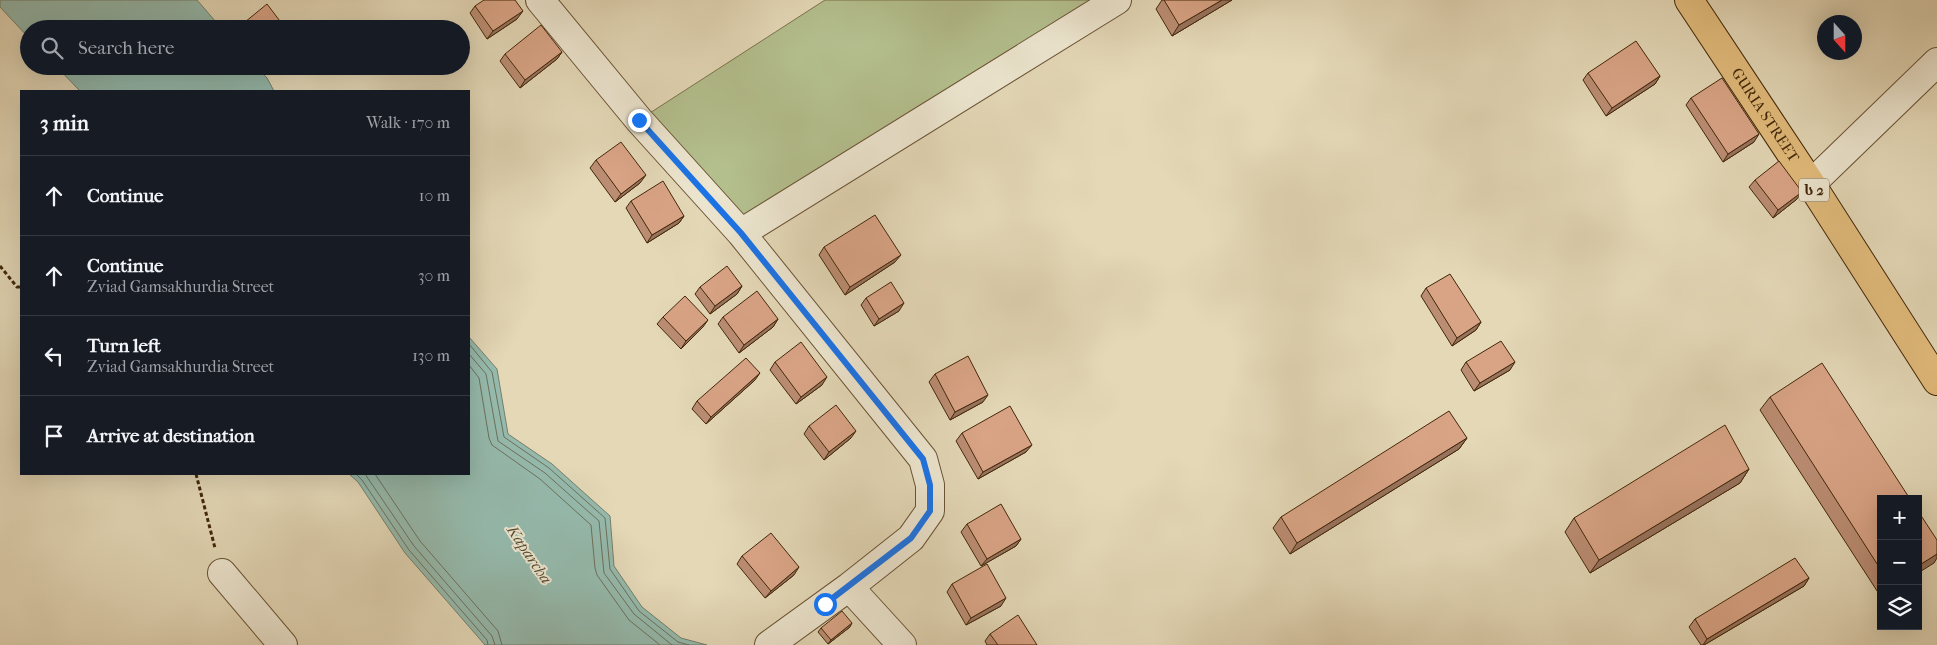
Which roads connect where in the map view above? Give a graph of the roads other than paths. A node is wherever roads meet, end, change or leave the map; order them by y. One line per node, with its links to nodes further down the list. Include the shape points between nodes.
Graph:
1 (540, 0): 6 (street, via 639,120)
2 (1117, 0): 6 (street)
3 (1689, 0): 5 (highway, GURIA STREET / ს 2)
4 (1937, 62): 5 (street)
5 (1811, 184): 7 (highway, GURIA STREET / ს 2)
6 (741, 233): 9 (street, via 923,459 930,485 930,511 911,538)
7 (1937, 381)
8 (222, 574): 10 (street)
9 (849, 587): 11 (street); 12 (street)
10 (283, 645)
11 (769, 645)
12 (902, 645)

